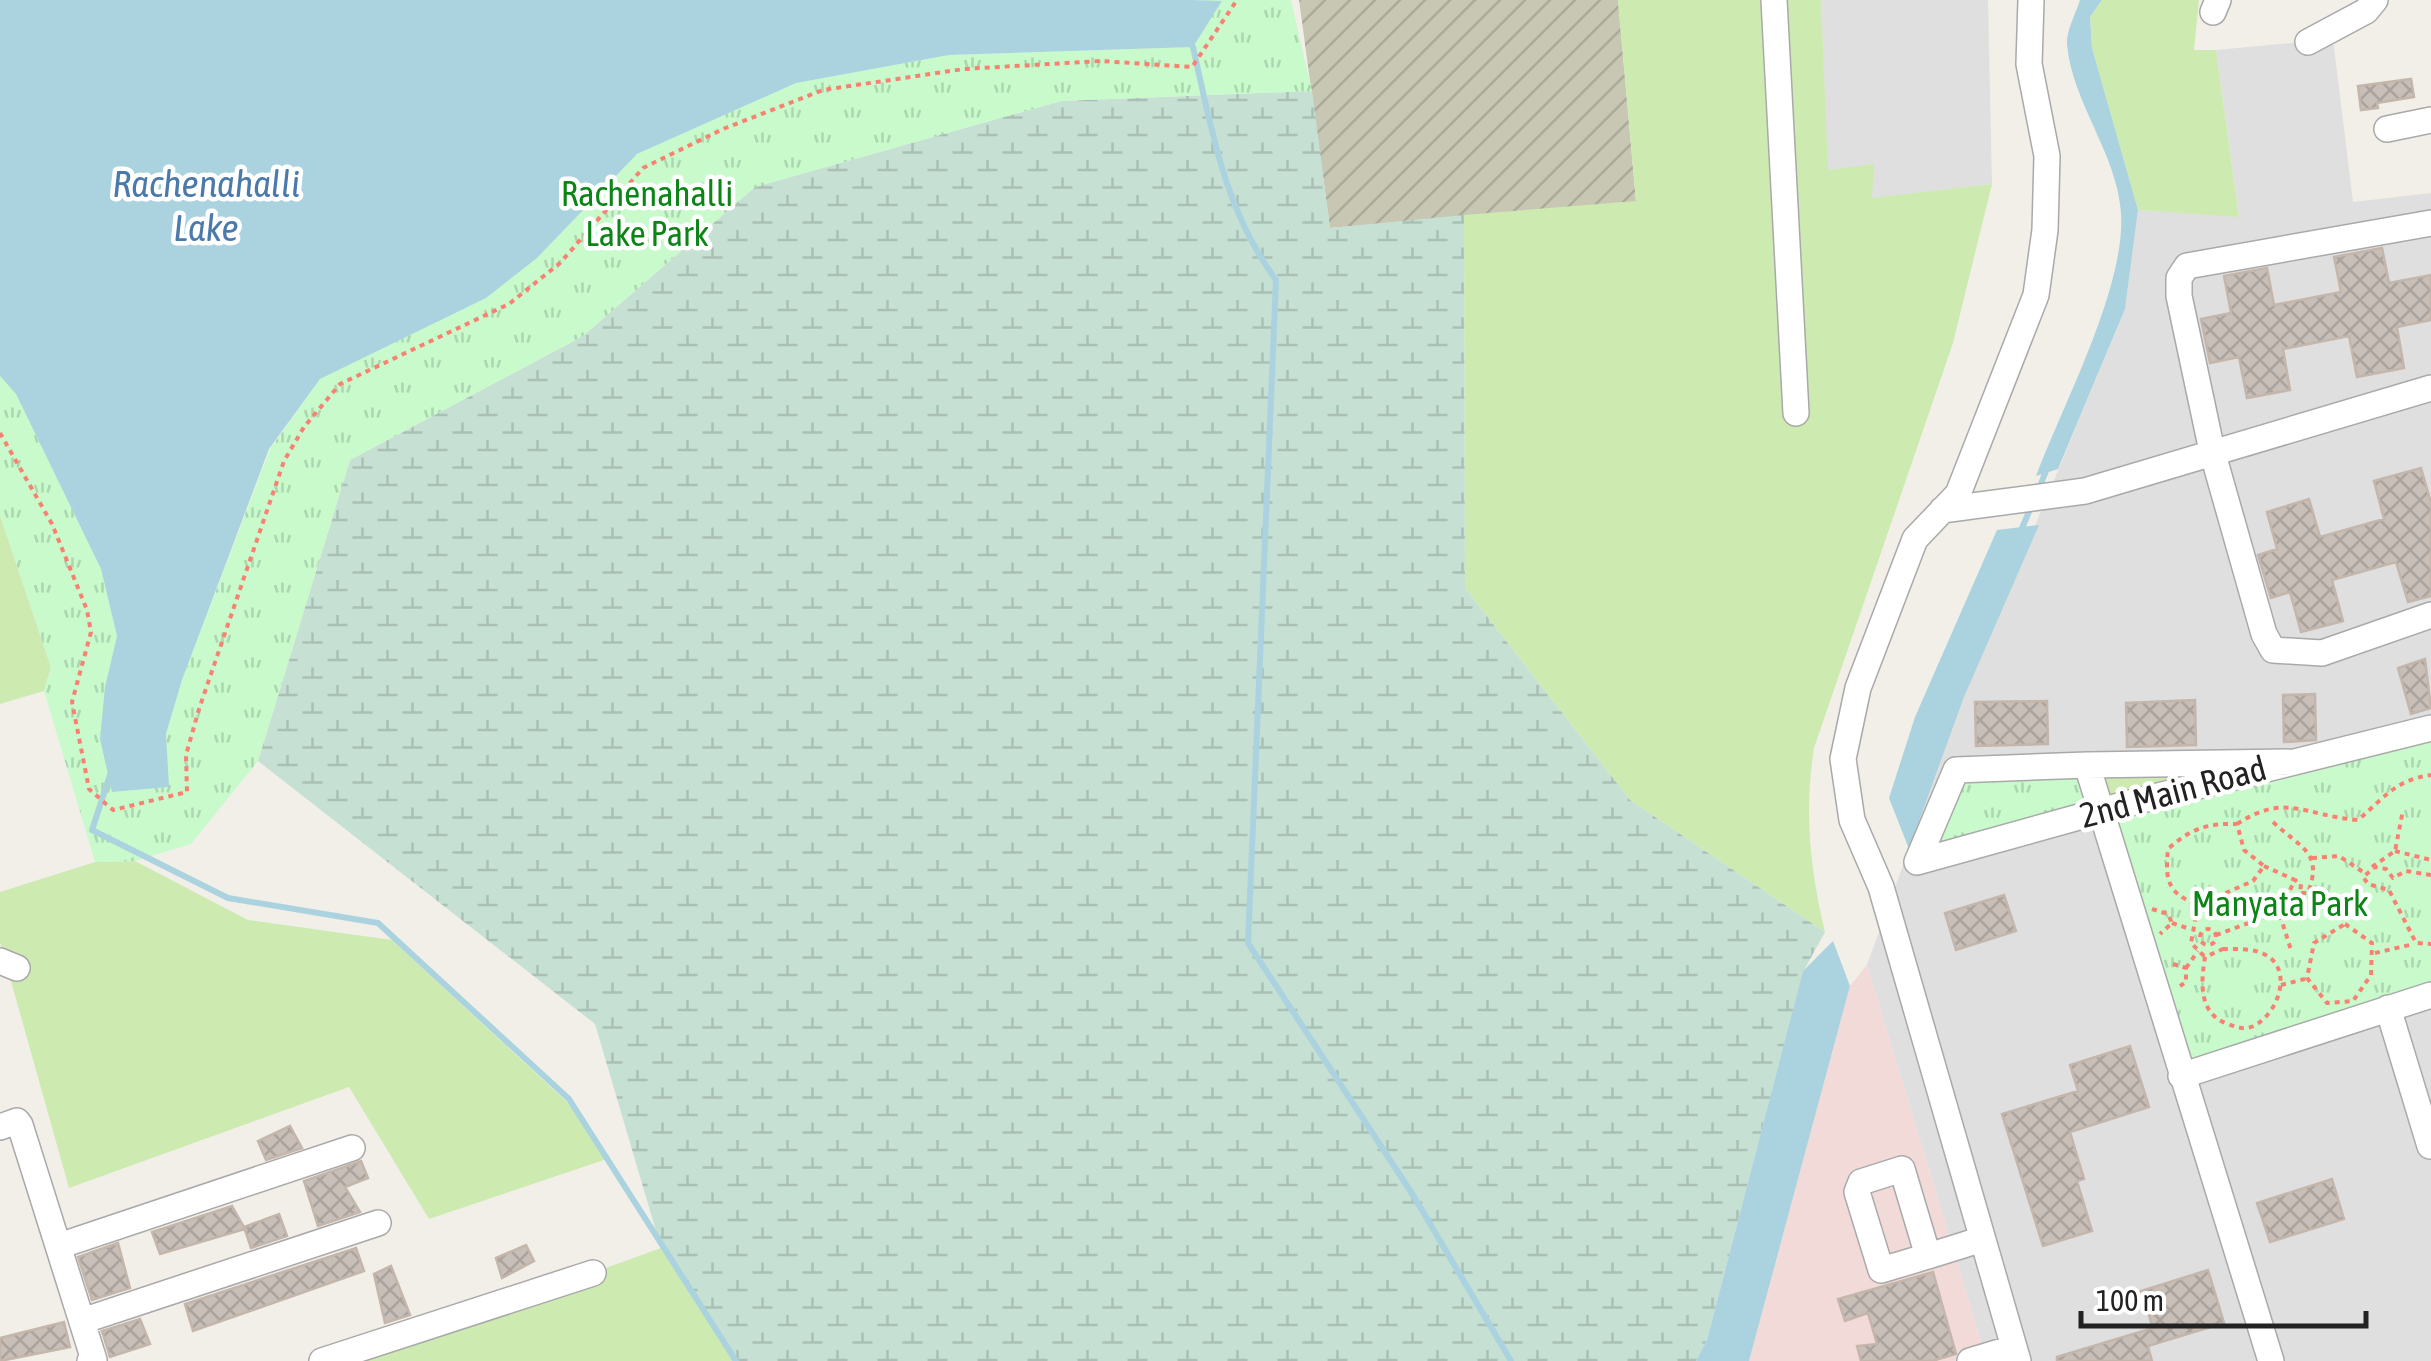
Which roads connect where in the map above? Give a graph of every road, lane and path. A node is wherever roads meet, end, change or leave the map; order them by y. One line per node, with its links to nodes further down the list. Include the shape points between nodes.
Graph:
1 (1237, 0): 11 (path, via 1192,68 1101,61 964,69 823,90 723,129 643,168 560,263 508,304 340,384 284,461 199,708 186,754 187,792 114,810 90,789 72,702 91,632 87,610 52,524)
2 (1774, 0): 10 (street)
3 (2031, 0): 13 (street, via 2029,64 2047,156 2036,295 1958,494)
4 (2375, 0): 5 (street)
5 (2308, 42)
6 (2431, 120): 7 (street)
7 (2387, 129)
8 (2431, 224): 12 (street, via 2187,266 2179,296)
9 (2431, 388): 12 (street)
10 (1796, 413)
11 (0, 433)
12 (2212, 451): 13 (street, via 2085,490); 14 (street, via 2273,650 2322,653)
13 (1942, 510): 57 (street, via 1914,539 1858,688 1843,759 1852,820 1871,861)
14 (2431, 615)
15 (2431, 728): 16 (street, 2nd Main Road)
16 (2288, 762): 17 (street); 19 (street, 2nd Main Road)
17 (2088, 764): 19 (street); 19 (street, 2nd Main Road, via 1956,770 1917,862)
18 (2430, 776): 22 (path, via 2389,788 2358,820 2327,818 2290,804 2262,808)
19 (2101, 810): 52 (street)
20 (2403, 810): 23 (path)
21 (2272, 822): 24 (path)
22 (2237, 824): 26 (path, via 2244,850); 30 (path, via 2210,824 2168,849 2170,888)
23 (2395, 851): 25 (path); 27 (path)
24 (2312, 858): 27 (path, via 2339,856); 29 (path, via 2316,870 2308,894)
25 (2431, 860)
26 (2264, 866): 29 (path); 30 (path, via 2253,881)
27 (2366, 874): 28 (path, via 2375,867 2393,878 2406,871); 39 (path, via 2368,884 2389,890)
28 (2431, 875)
29 (2295, 880): 32 (path)
30 (2198, 905): 34 (path)
31 (2152, 909): 33 (path, via 2168,914)
32 (2279, 912): 36 (path); 41 (path)
33 (2172, 923): 34 (path); 35 (path)
34 (2190, 929): 38 (path)
35 (2160, 934)
36 (2216, 935): 37 (path, via 2215,942); 37 (path, via 2207,929)
37 (2201, 939): 38 (path)
38 (2190, 943): 42 (path)
39 (2416, 944): 40 (path); 43 (path)
40 (2431, 944)
41 (2291, 950)
42 (2198, 951): 44 (path); 46 (path)
43 (2375, 953): 47 (path, via 2371,975 2353,1001 2327,1002); 47 (path, via 2365,936 2345,924 2314,943)
44 (2204, 957): 48 (path, via 2224,948 2249,950 2270,958); 48 (path, via 2200,985 2207,1009 2220,1022 2243,1030 2260,1024)
45 (2168, 964): 46 (path)
46 (2186, 968): 49 (path, via 2186,982)
47 (2307, 978): 48 (path)
48 (2281, 985)
49 (2176, 988)
50 (2431, 995): 51 (street)
51 (2388, 1008): 52 (street); 54 (street)
52 (2181, 1076): 66 (street)
53 (0, 1127): 58 (street, via 20,1126)
54 (2430, 1146)
55 (352, 1148): 58 (street)
56 (378, 1223): 61 (street)
57 (1982, 1239): 59 (street); 62 (street)
58 (60, 1246): 61 (street)
59 (1928, 1256)
60 (593, 1273): 64 (street)
61 (82, 1321): 63 (street)
62 (2016, 1354): 65 (street)
63 (92, 1361)
64 (322, 1361)
65 (1970, 1361)
66 (2271, 1361)

